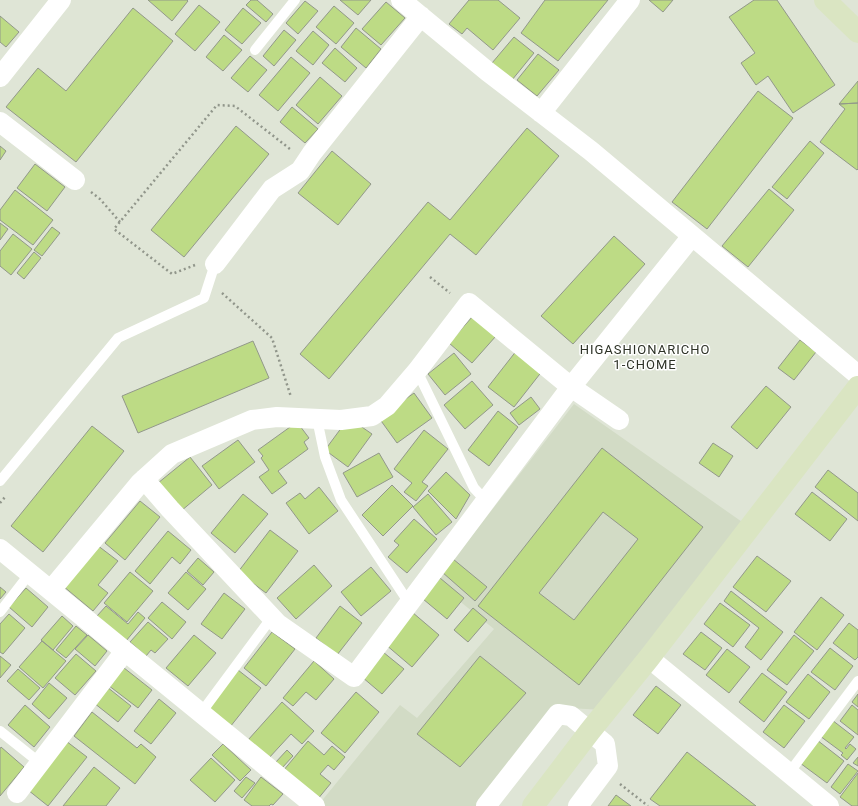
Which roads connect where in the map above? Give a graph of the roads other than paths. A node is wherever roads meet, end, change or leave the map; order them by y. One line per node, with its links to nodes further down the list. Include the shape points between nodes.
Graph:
1 (61, 0): 9 (street)
2 (295, 0): 8 (lane)
3 (401, 0): 6 (street)
4 (630, 0): 10 (street)
5 (825, 0): 7 (street)
6 (421, 16): 10 (street); 14 (street, via 312,152 300,171 272,189)
7 (858, 32)
8 (255, 50)
9 (0, 77)
10 (541, 113): 13 (street, via 591,151)
11 (0, 122): 12 (street)
12 (75, 180)
13 (692, 236): 16 (street); 17 (street)
14 (215, 264): 22 (lane, via 204,298 118,338)
15 (417, 371): 17 (street, via 469,303); 19 (street, via 387,406 372,416 341,420); 23 (lane, via 474,488)
16 (858, 375)
17 (571, 387): 20 (street); 23 (street)
18 (858, 387): 31 (street)
19 (317, 419): 21 (street, via 277,417 252,420 172,454); 27 (lane, via 325,457 341,500)
20 (619, 420)
21 (144, 479): 26 (street); 29 (street)
22 (0, 481)
23 (486, 501): 27 (street)
24 (0, 549): 25 (street)
25 (30, 573): 26 (street); 28 (lane)
26 (51, 590): 30 (street)
27 (409, 603): 29 (street, via 354,677 278,624)
28 (0, 612)
29 (272, 617): 33 (lane)
30 (125, 651): 33 (street); 36 (street)
31 (649, 658): 35 (street); 37 (street)
32 (858, 681): 37 (lane)
33 (201, 713): 39 (street)
34 (0, 731): 36 (lane)
35 (590, 731): 40 (street, via 571,716 558,714); 41 (street); 42 (street, via 605,744 608,766)
36 (40, 763): 38 (street)
37 (789, 773): 43 (street)
38 (17, 792)
39 (315, 806)
40 (486, 806)
41 (533, 806)
42 (578, 806)
43 (829, 806)

